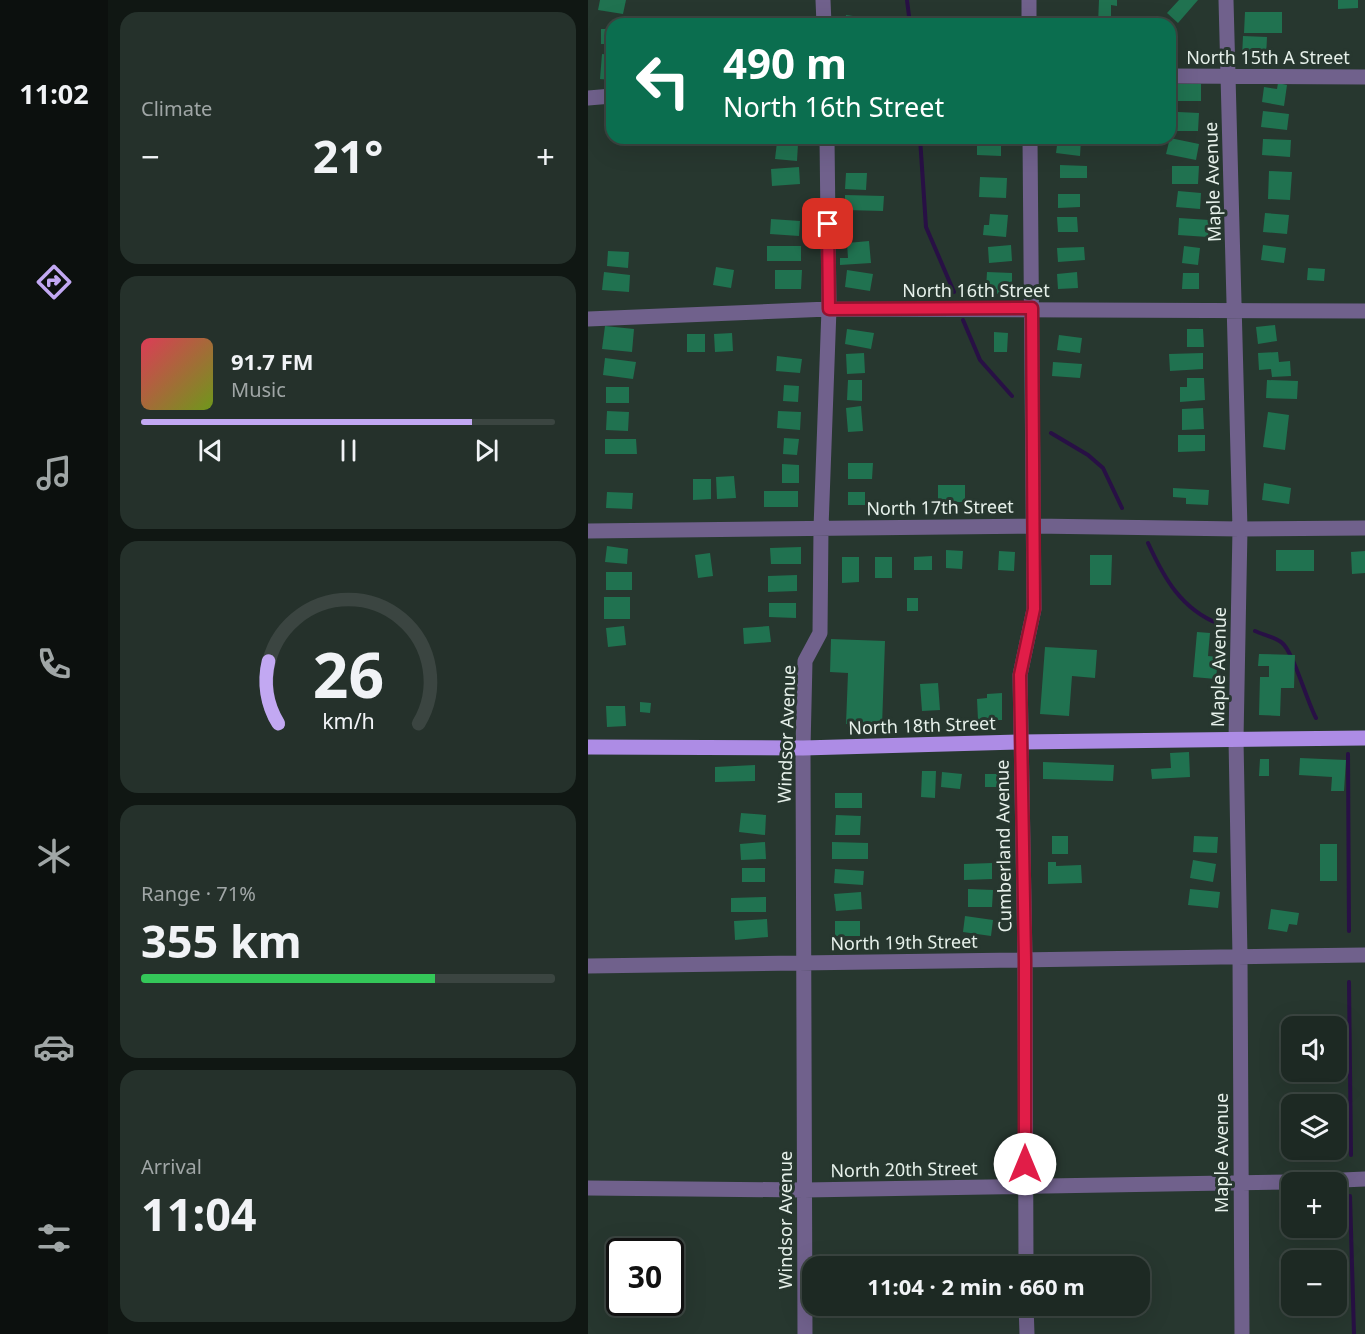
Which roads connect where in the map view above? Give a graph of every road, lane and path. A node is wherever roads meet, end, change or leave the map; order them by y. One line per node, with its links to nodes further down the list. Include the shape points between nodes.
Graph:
1 (823, 0): 4 (street)
2 (1029, 0): 5 (street)
3 (1226, 0): 7 (street, Maple Avenue)
4 (824, 18)
5 (1029, 18)
6 (1176, 76): 7 (street, North 15th A Street)
7 (1228, 77): 8 (street, North 15th A Street); 15 (street, Maple Avenue)
8 (1365, 77)
9 (606, 96): 10 (street)
10 (588, 98)
11 (827, 144): 14 (street, Windsor Avenue)
12 (1030, 144): 13 (street, Cumberland Avenue)
13 (1032, 308): 14 (street, North 16th Street); 15 (street, North 16th Street); 18 (street, Cumberland Avenue)
14 (829, 309): 17 (street, North 16th Street); 19 (street, Windsor Avenue)
15 (1236, 311): 16 (street, North 16th Street); 21 (street, Maple Avenue)
16 (1365, 311)
17 (588, 319)
18 (1034, 526): 19 (street, North 17th Street); 21 (street, North 17th Street); 25 (street, Cumberland Avenue, via 1034,609 1020,675)
19 (821, 528): 22 (street, North 17th Street); 27 (street, Windsor Avenue, via 820,633 805,661)
20 (1365, 528): 21 (street, North 17th Street)
21 (1239, 529): 23 (street, Maple Avenue)
22 (588, 531)
23 (1236, 738): 24 (main road, North 18th Street); 25 (main road, North 18th Street); 29 (street, Maple Avenue)
24 (1365, 738)
25 (1020, 742): 27 (main road, North 18th Street); 30 (street, Cumberland Avenue)
26 (588, 747): 27 (main road, North 18th Street)
27 (803, 748): 31 (street, Windsor Avenue)
28 (1365, 955): 29 (street, North 19th Street)
29 (1240, 957): 30 (street, North 19th Street); 36 (street, Maple Avenue)
30 (1025, 960): 31 (street, North 19th Street); 37 (street, Cumberland Avenue)
31 (805, 962): 32 (street, North 19th Street); 39 (street, Windsor Avenue)
32 (588, 966)
33 (1365, 1179): 34 (street)
34 (1347, 1180)
35 (1281, 1182): 36 (street, North 20th Street)
36 (1241, 1184): 37 (street, North 20th Street); 44 (street, Maple Avenue)
37 (1025, 1187): 39 (street, North 20th Street); 40 (street, Cumberland Avenue)
38 (588, 1188): 39 (street, North 20th Street)
39 (804, 1190): 42 (street, Windsor Avenue)
40 (1026, 1256)
41 (1026, 1316): 43 (street)
42 (805, 1334)
43 (1027, 1334)
44 (1242, 1334)

